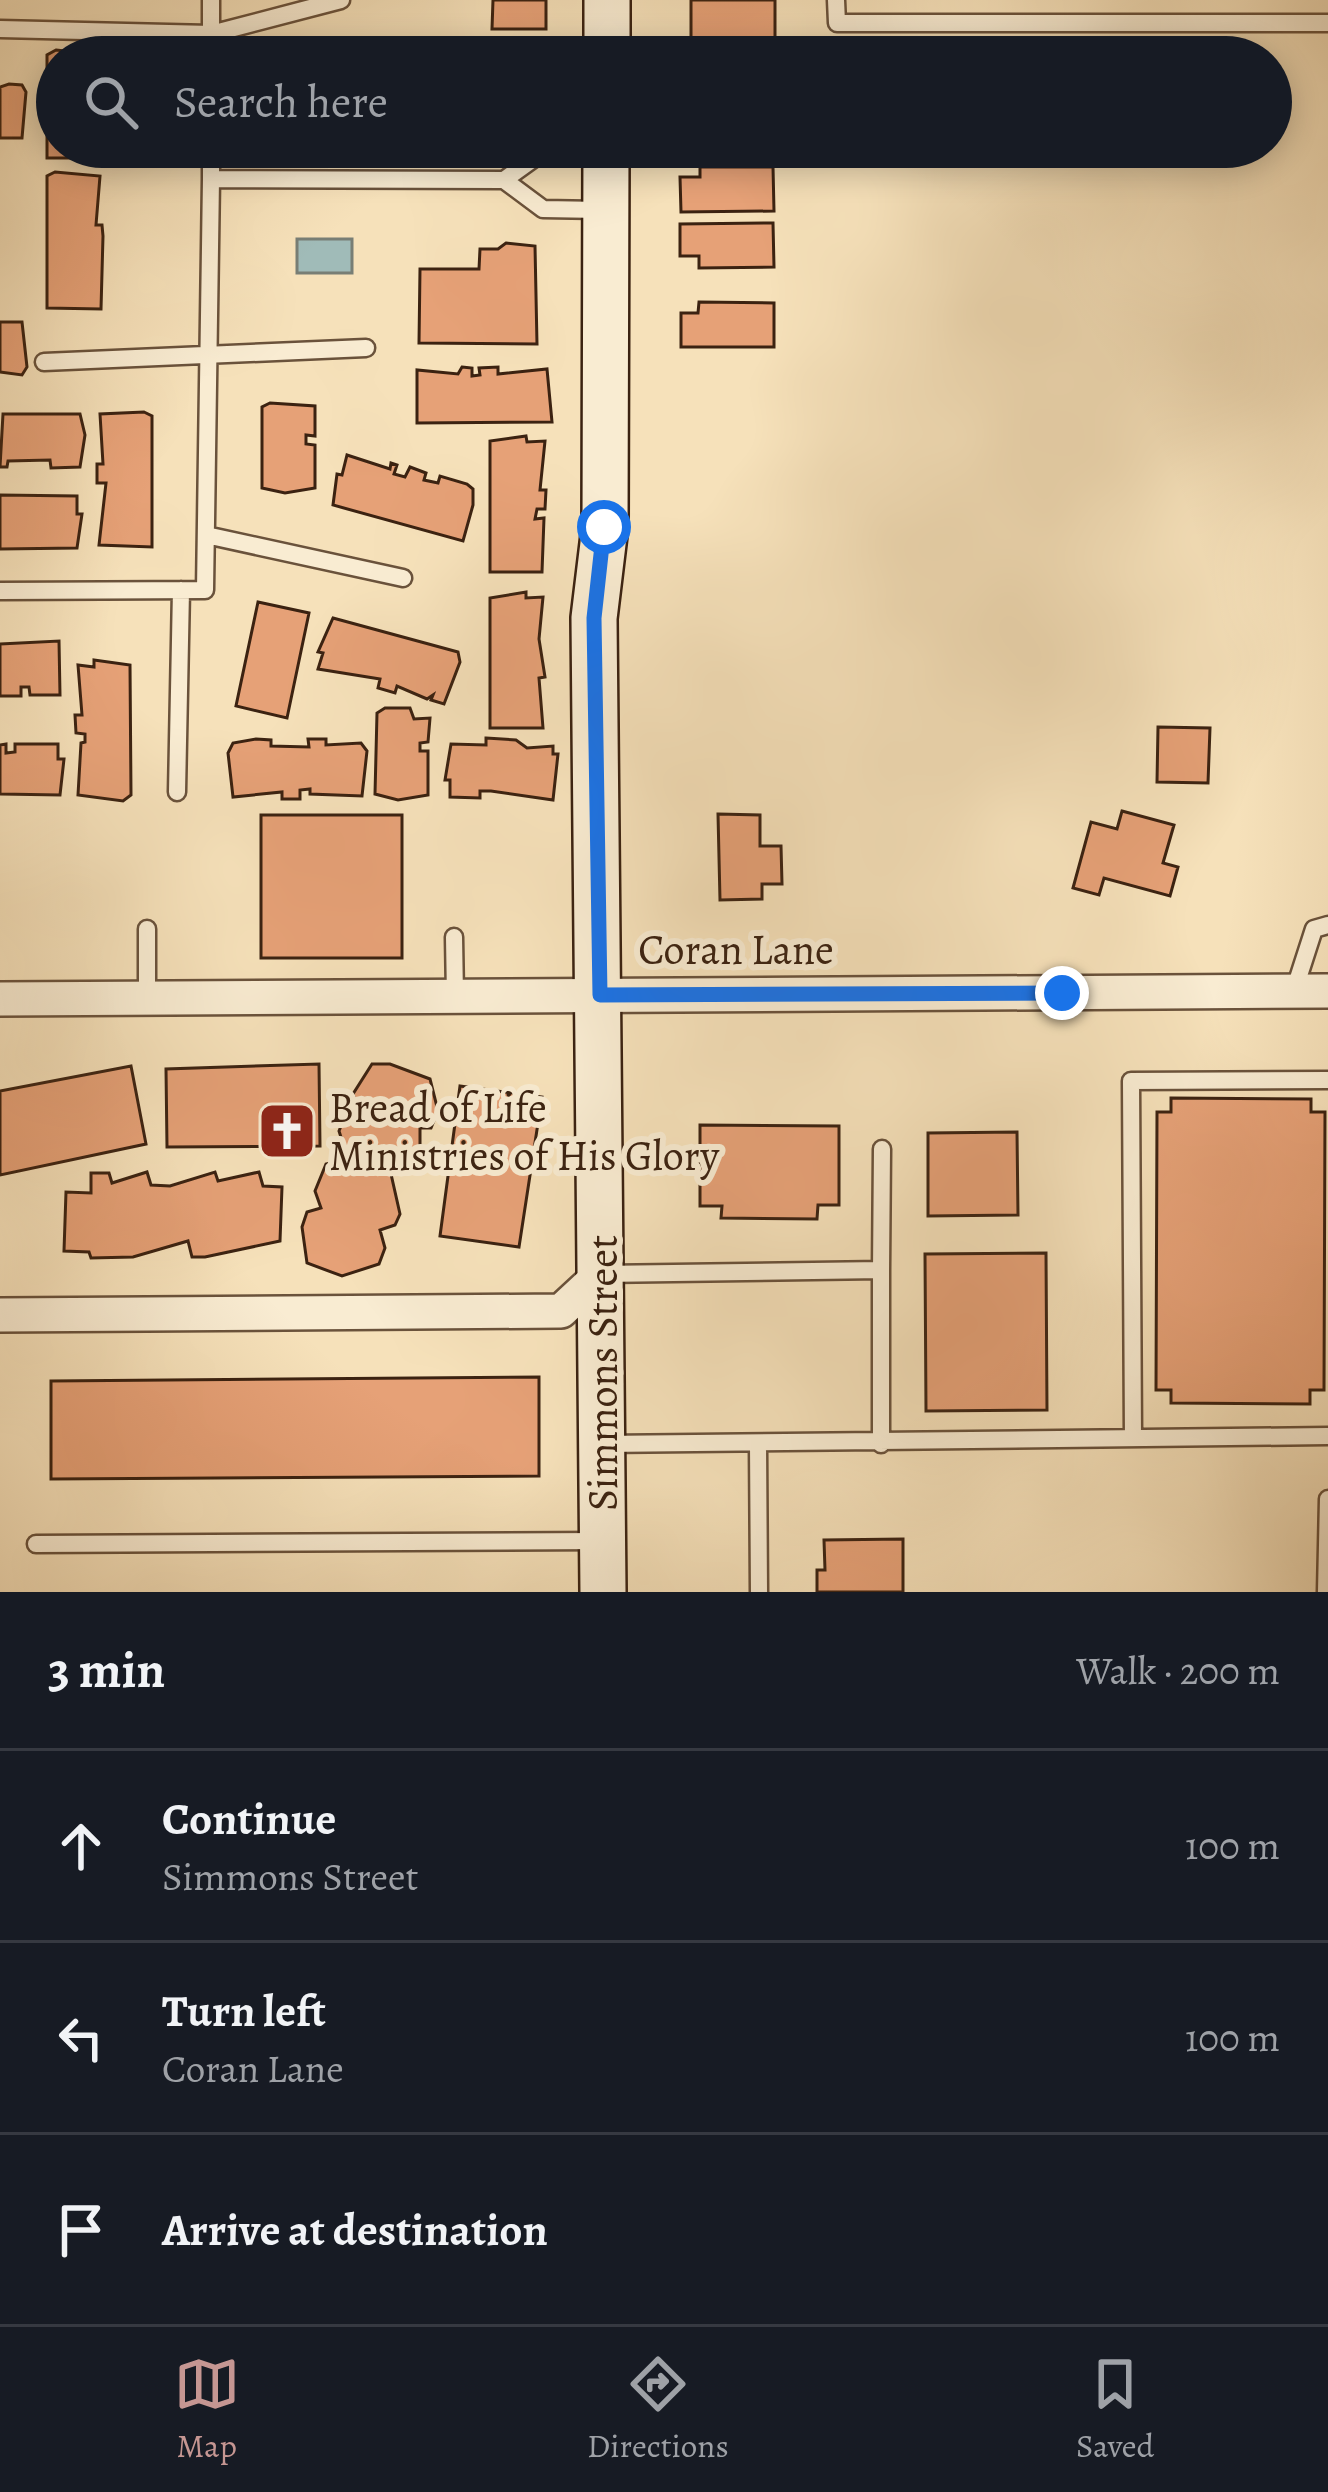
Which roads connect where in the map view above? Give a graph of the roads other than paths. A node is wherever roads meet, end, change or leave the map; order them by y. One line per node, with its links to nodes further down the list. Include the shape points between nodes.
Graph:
1 (211, 0): 7 (lane)
2 (341, 0): 7 (lane)
3 (607, 0): 8 (main road)
4 (836, 0): 5 (lane, via 837,23)
5 (1328, 23)
6 (0, 28): 7 (lane)
7 (211, 34)
8 (607, 36)
9 (211, 168): 12 (lane)
10 (521, 168): 13 (lane)
11 (606, 168): 14 (main road, Simmons Street)
12 (211, 179): 13 (lane); 16 (lane)
13 (504, 180): 14 (lane, via 543,209)
14 (606, 210): 27 (main road, Simmons Street, via 604,527 594,618)
15 (366, 348): 16 (lane)
16 (208, 354): 17 (lane); 18 (lane)
17 (44, 362)
18 (206, 536): 19 (lane); 20 (lane, via 206,590)
19 (403, 578)
20 (181, 590): 21 (lane); 22 (lane)
21 (0, 591)
22 (177, 793)
23 (1328, 926): 26 (lane, via 1314,929)
24 (147, 929): 30 (lane)
25 (454, 937): 28 (lane)
26 (1311, 991): 27 (street, Coran Lane)
27 (600, 995): 28 (street, Coran Lane); 34 (main road, Simmons Street)
28 (454, 998): 30 (street, Coran Lane)
29 (0, 999): 30 (street, Coran Lane)
30 (147, 999)
31 (1328, 1080): 37 (lane, via 1131,1081)
32 (882, 1149): 33 (lane)
33 (881, 1270): 34 (lane); 40 (lane)
34 (602, 1274): 35 (street, via 561,1311); 38 (main road, Simmons Street)
35 (0, 1315)
36 (1328, 1436): 37 (lane)
37 (1133, 1438): 40 (lane)
38 (603, 1444): 39 (lane); 42 (main road, Simmons Street)
39 (758, 1444): 40 (lane); 45 (lane)
40 (881, 1444)
41 (1328, 1499): 46 (lane)
42 (603, 1541): 43 (lane); 44 (main road, Simmons Street)
43 (36, 1544)
44 (603, 1592)
45 (759, 1592)
46 (1326, 1592)

